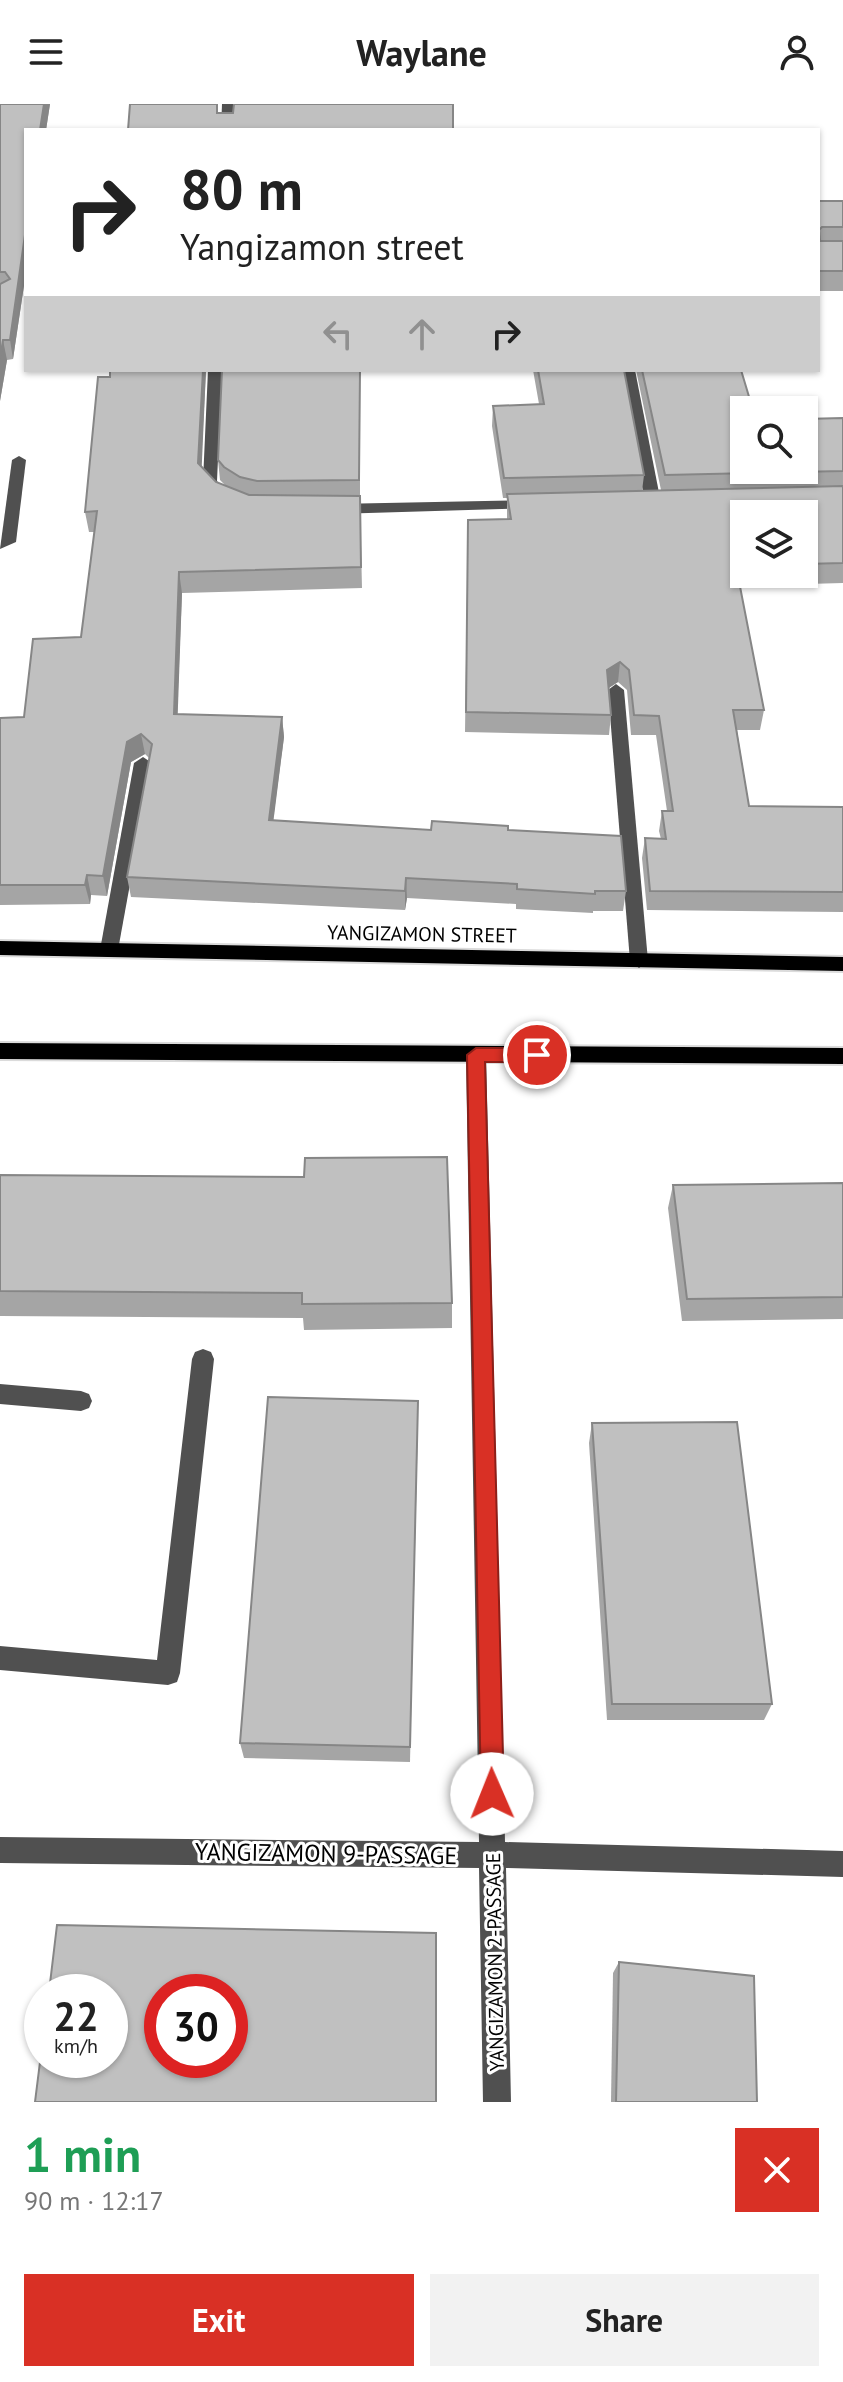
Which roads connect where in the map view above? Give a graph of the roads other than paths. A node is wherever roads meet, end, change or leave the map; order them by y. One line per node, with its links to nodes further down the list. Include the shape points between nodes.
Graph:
1 (228, 104): 2 (street)
2 (227, 128)
3 (215, 372): 8 (street, via 210,481 216,493)
4 (628, 372): 6 (street)
5 (19, 460): 10 (street, via 8,542)
6 (653, 503)
7 (542, 505): 9 (street)
8 (241, 508)
9 (321, 509)
10 (0, 544)
11 (616, 690): 15 (street)
12 (143, 763): 14 (street)
13 (0, 948): 14 (main road, YANGIZAMON STREET)
14 (109, 950): 15 (main road, YANGIZAMON STREET)
15 (639, 961): 16 (main road, YANGIZAMON STREET)
16 (843, 964)
17 (0, 1051): 18 (main road)
18 (476, 1055): 19 (main road); 25 (street, YANGIZAMON 2-PASSAGE)
19 (843, 1056)
20 (203, 1359): 23 (street, via 168,1673)
21 (0, 1394): 22 (street)
22 (81, 1401)
23 (0, 1658)
24 (0, 1850): 25 (street, YANGIZAMON 9-PASSAGE)
25 (494, 1855): 26 (street, YANGIZAMON 9-PASSAGE); 27 (street, YANGIZAMON 2-PASSAGE)
26 (843, 1864)
27 (497, 2102)

